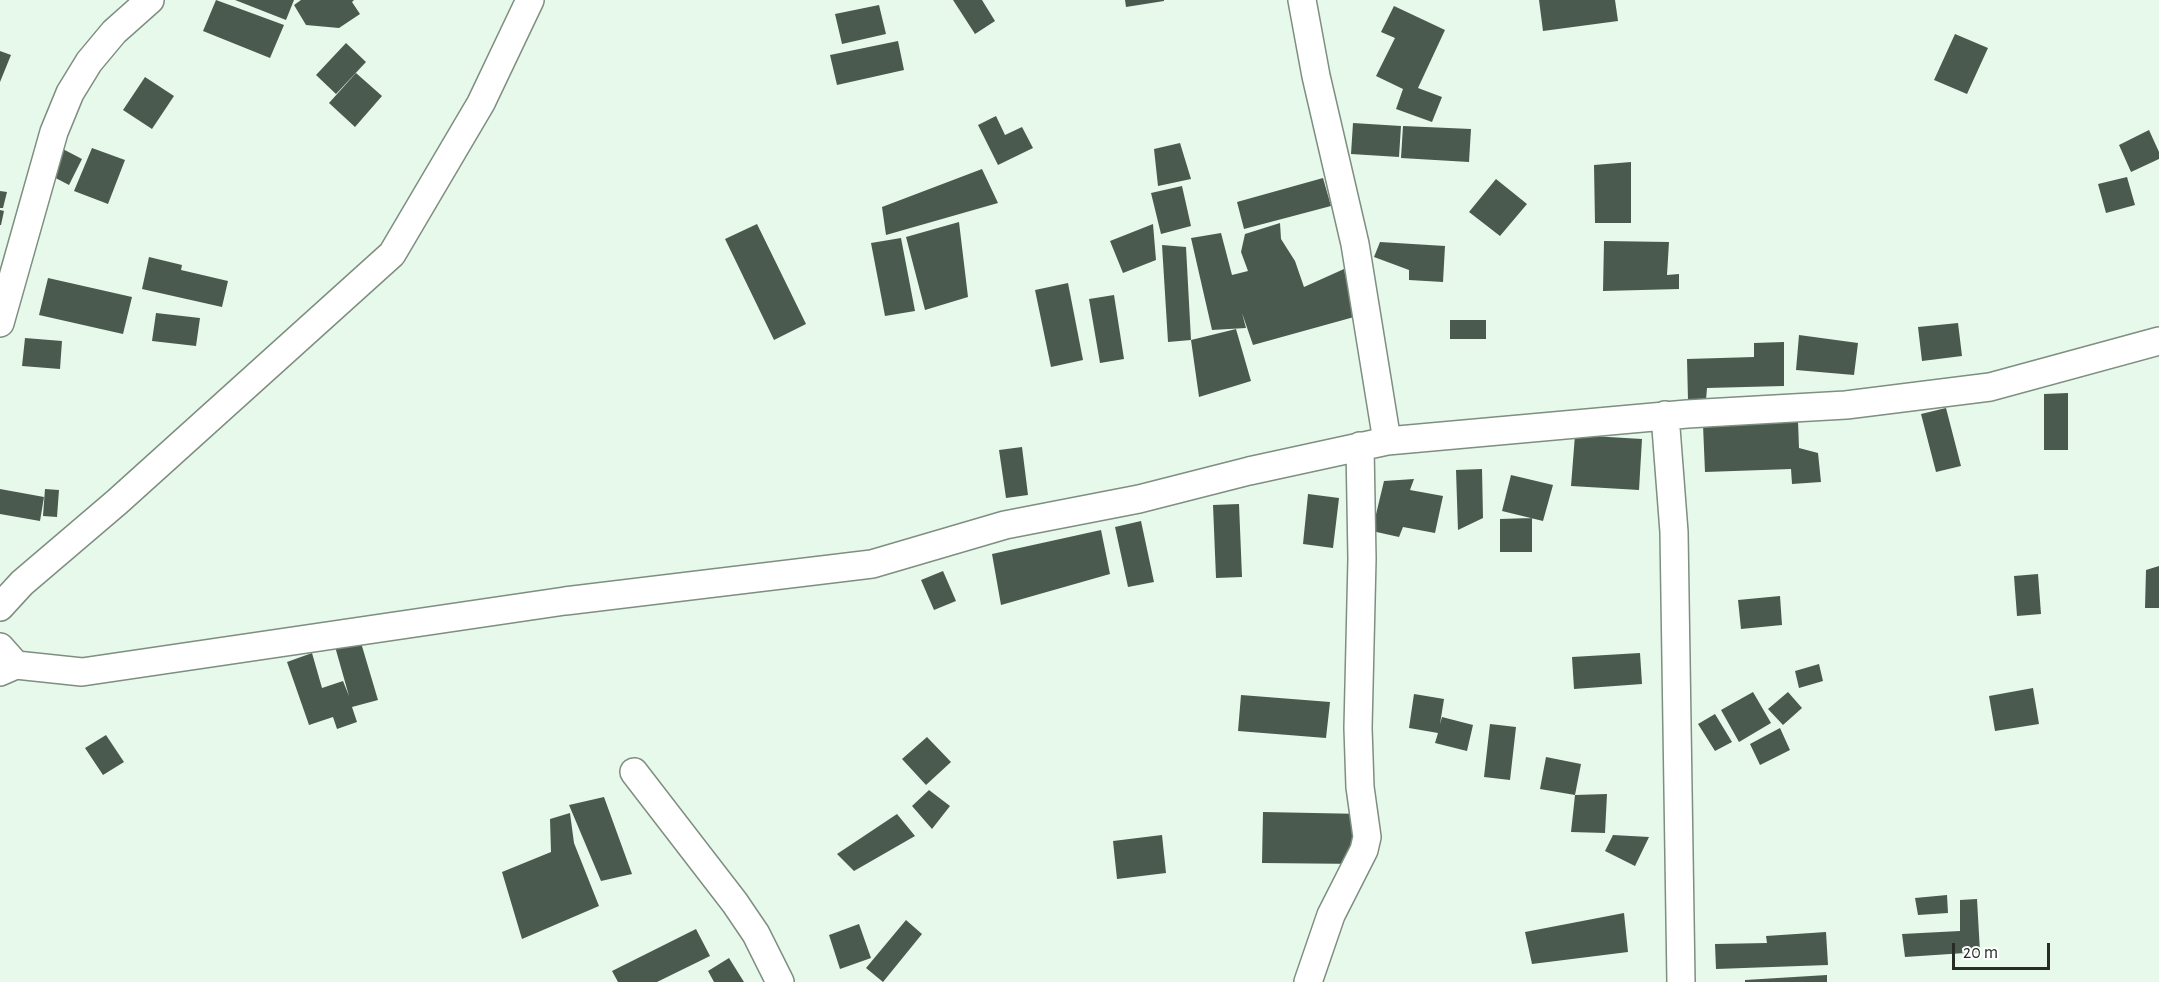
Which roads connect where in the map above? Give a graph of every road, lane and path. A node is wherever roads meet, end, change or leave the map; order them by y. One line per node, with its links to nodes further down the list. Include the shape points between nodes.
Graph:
1 (530, 0): 9 (street, via 481,103 392,254 22,583)
2 (1302, 0): 7 (street, via 1355,244)
3 (135, 4): 4 (street, via 70,93 54,132)
4 (0, 323)
5 (2159, 341): 6 (street, via 1990,387 1846,405)
6 (1665, 415): 7 (street); 14 (street, via 1674,532)
7 (1387, 441): 8 (street)
8 (1360, 446): 10 (street, via 1139,499 1005,525 872,564 565,600 82,672); 13 (street, via 1358,728 1367,837 1331,915)
9 (0, 607)
10 (5, 661)
11 (634, 772): 12 (street, via 735,903)
12 (780, 982)
13 (1308, 982)
14 (1681, 982)

